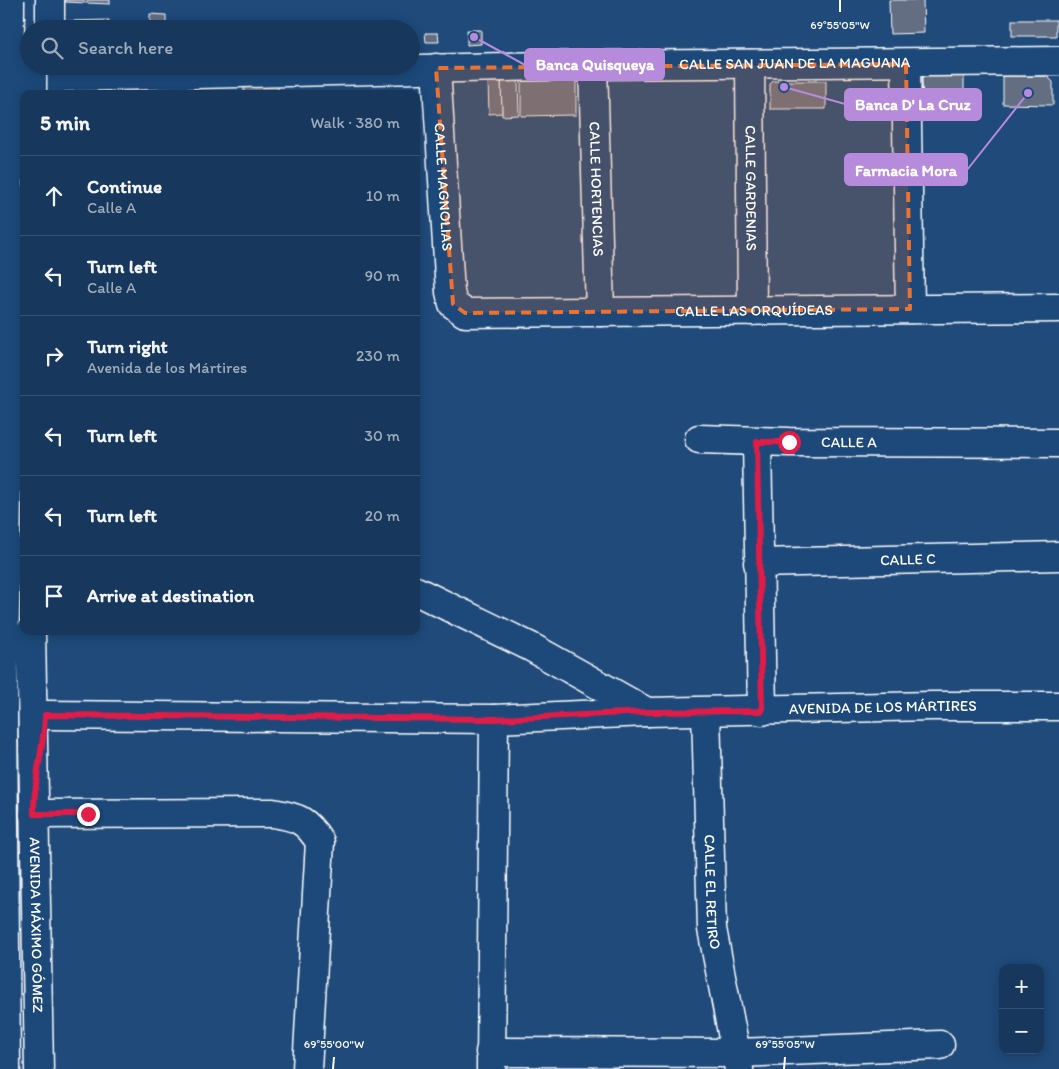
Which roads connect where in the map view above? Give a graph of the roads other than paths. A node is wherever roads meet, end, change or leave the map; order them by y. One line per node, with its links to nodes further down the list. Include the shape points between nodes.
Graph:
1 (10, 0): 37 (street, AVENIDA MÁXIMO GÓMEZ, bridge)
2 (32, 0): 4 (street)
3 (50, 0): 5 (street)
4 (32, 20)
5 (50, 20)
6 (0, 56): 14 (street)
7 (1059, 61): 9 (street, CALLE SAN JUAN DE LA MAGUANA)
8 (750, 64): 9 (street, CALLE SAN JUAN DE LA MAGUANA); 10 (street, CALLE SAN JUAN DE LA MAGUANA); 20 (street, CALLE GARDENIAS)
9 (906, 64): 19 (street)
10 (593, 65): 12 (street, CALLE SAN JUAN DE LA MAGUANA); 21 (street, CALLE HORTENCIAS)
11 (420, 68): 12 (street, CALLE SAN JUAN DE LA MAGUANA)
12 (436, 68): 17 (street, CALLE MAGNOLIAS)
13 (207, 75): 15 (street, CALLE SAN JUAN DE LA MAGUANA)
14 (0, 78): 15 (street, CALLE SAN JUAN DE LA MAGUANA); 16 (street)
15 (43, 80)
16 (0, 126)
17 (453, 304): 21 (street, CALLE LAS ORQUÍDEAS, via 465,313)
18 (1059, 308): 19 (street, CALLE LAS ORQUÍDEAS)
19 (910, 309): 20 (street, CALLE LAS ORQUÍDEAS)
20 (752, 311): 21 (street, CALLE LAS ORQUÍDEAS)
21 (600, 312)
22 (699, 439): 23 (street, CALLE A)
23 (757, 442): 24 (street, CALLE A); 26 (street)
24 (1059, 444)
25 (1059, 556): 26 (street, CALLE C)
26 (758, 563): 31 (street)
27 (420, 594): 32 (street, via 531,648)
28 (31, 635): 38 (street, AVENIDA MÁXIMO GÓMEZ)
29 (46, 635): 34 (street)
30 (1059, 706): 31 (street, AVENIDA DE LOS MÁRTIRES)
31 (762, 711): 33 (street, AVENIDA DE LOS MÁRTIRES)
32 (647, 712): 33 (street, AVENIDA DE LOS MÁRTIRES); 35 (street, AVENIDA DE LOS MÁRTIRES)
33 (706, 712): 41 (street, CALLE EL RETIRO, via 712,929)
34 (45, 715): 35 (street, AVENIDA DE LOS MÁRTIRES); 38 (street)
35 (494, 719): 40 (street)
36 (0, 774): 37 (street)
37 (4, 801): 42 (street, AVENIDA MÁXIMO GÓMEZ)
38 (33, 805): 43 (street, AVENIDA MÁXIMO GÓMEZ); 44 (street, via 273,813 295,817 310,826 320,842)
39 (940, 1045): 41 (street)
40 (490, 1061): 41 (street)
41 (738, 1061)
42 (6, 1069)
43 (39, 1069)
44 (307, 1069)

